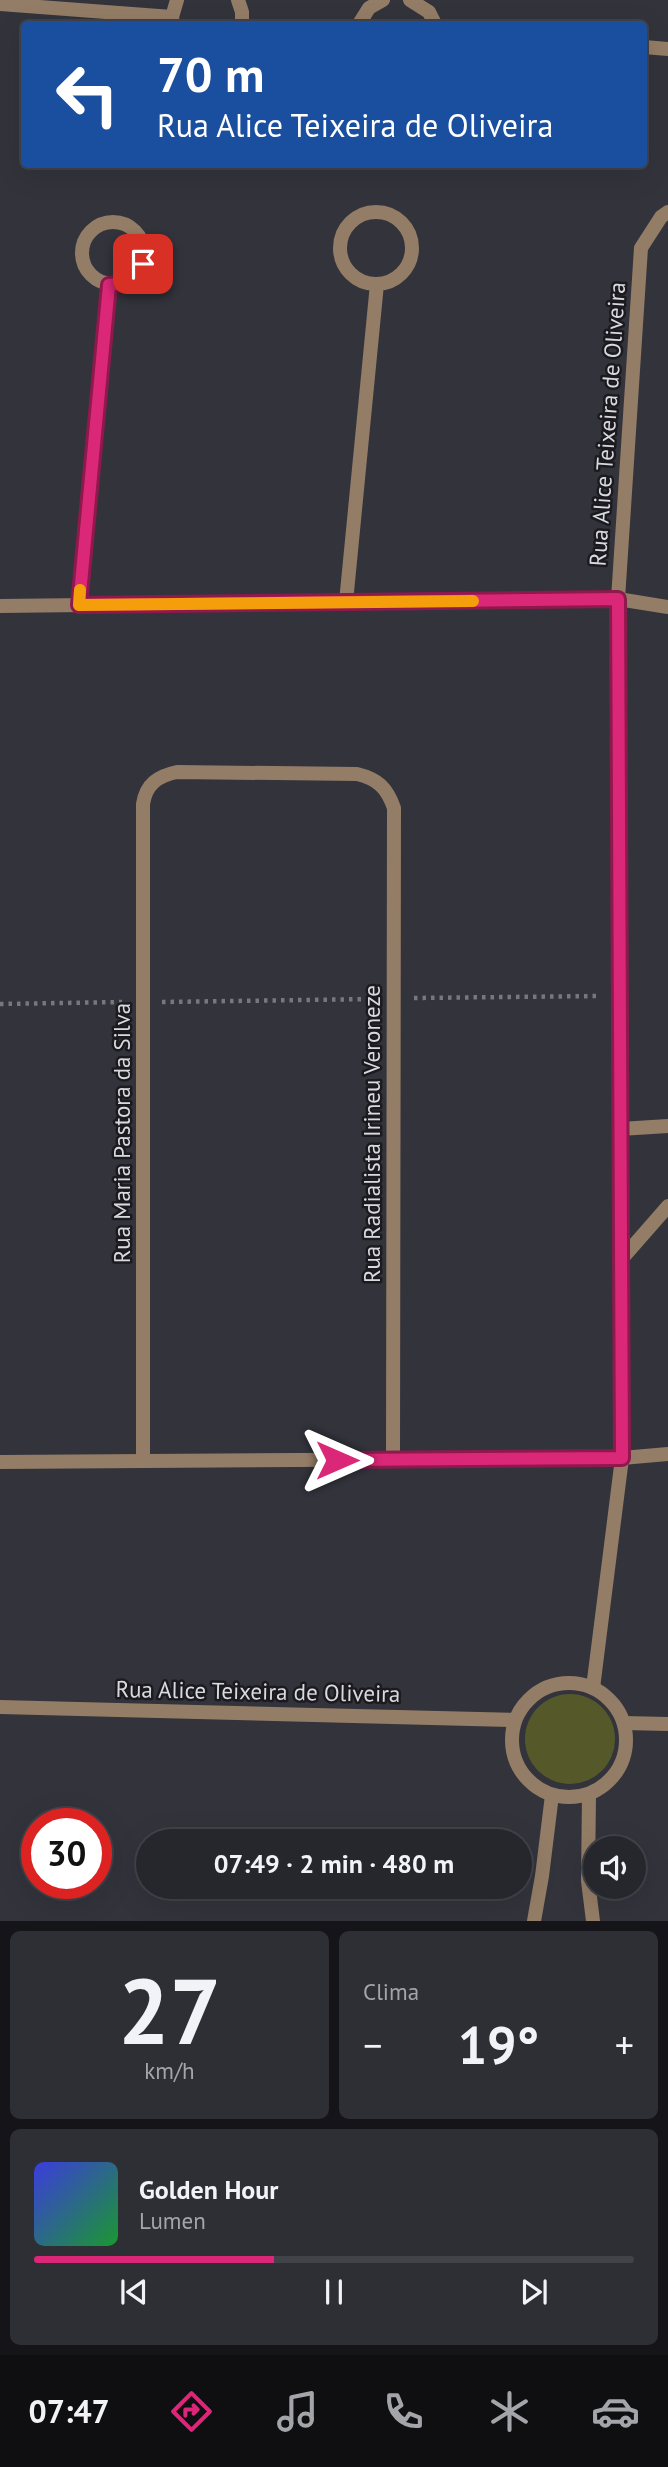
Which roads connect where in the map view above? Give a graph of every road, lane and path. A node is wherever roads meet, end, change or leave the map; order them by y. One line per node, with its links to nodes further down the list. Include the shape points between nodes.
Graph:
1 (177, 0): 6 (street)
2 (238, 0): 7 (street)
3 (383, 0): 8 (street, via 369,8)
4 (410, 0): 9 (street, via 429,12)
5 (0, 4): 6 (street)
6 (173, 21)
7 (242, 21)
8 (361, 21)
9 (434, 21)
10 (647, 47): 11 (street)
11 (668, 49)
12 (664, 214): 15 (street, Rua Alice Teixeira de Oliveira, via 641,248)
13 (377, 284): 13 (street, via 389,281 407,266 412,243 402,223 369,212 342,234 341,258 346,268 365,282); 16 (street)
14 (109, 285): 14 (street, via 130,280 145,254 139,235 122,223 92,229 82,247 91,276); 17 (street)
15 (618, 599): 16 (street); 19 (street); 21 (street, Rua Alice Teixeira de Oliveira)
16 (346, 602): 17 (street)
17 (79, 605): 18 (street)
18 (0, 606)
19 (668, 607)
20 (143, 804): 22 (street, Rua Radialista Irineu Veroneze, via 152,783 177,772 357,774 382,785 394,808); 23 (street, Rua Maria Pastora da Silva)
21 (620, 995): 22 (path); 26 (street, Rua Alice Teixeira de Oliveira)
22 (394, 998): 23 (path); 31 (street, Rua Radialista Irineu Veroneze)
23 (143, 1002): 24 (path); 32 (street, Rua Maria Pastora da Silva)
24 (0, 1004)
25 (668, 1126): 26 (street)
26 (620, 1129): 28 (street, Rua Alice Teixeira de Oliveira)
27 (668, 1206): 28 (street)
28 (621, 1261): 30 (street, Rua Alice Teixeira de Oliveira)
29 (668, 1454): 30 (street)
30 (622, 1458): 31 (street); 34 (street, Rua Alice Teixeira de Oliveira)
31 (393, 1460): 32 (street)
32 (143, 1461): 33 (street)
33 (0, 1462)
34 (593, 1688): 36 (street, via 556,1684 539,1691); 37 (street, via 618,1709)
35 (0, 1707): 36 (street, Rua Alice Teixeira de Oliveira)
36 (515, 1720): 40 (street, via 514,1757 522,1774)
37 (624, 1723): 38 (street); 39 (street, via 624,1758 604,1786)
38 (668, 1724)
39 (589, 1794): 40 (street); 42 (street, via 588,1881)
40 (552, 1795): 41 (street)
41 (534, 1921)
42 (593, 1921)

